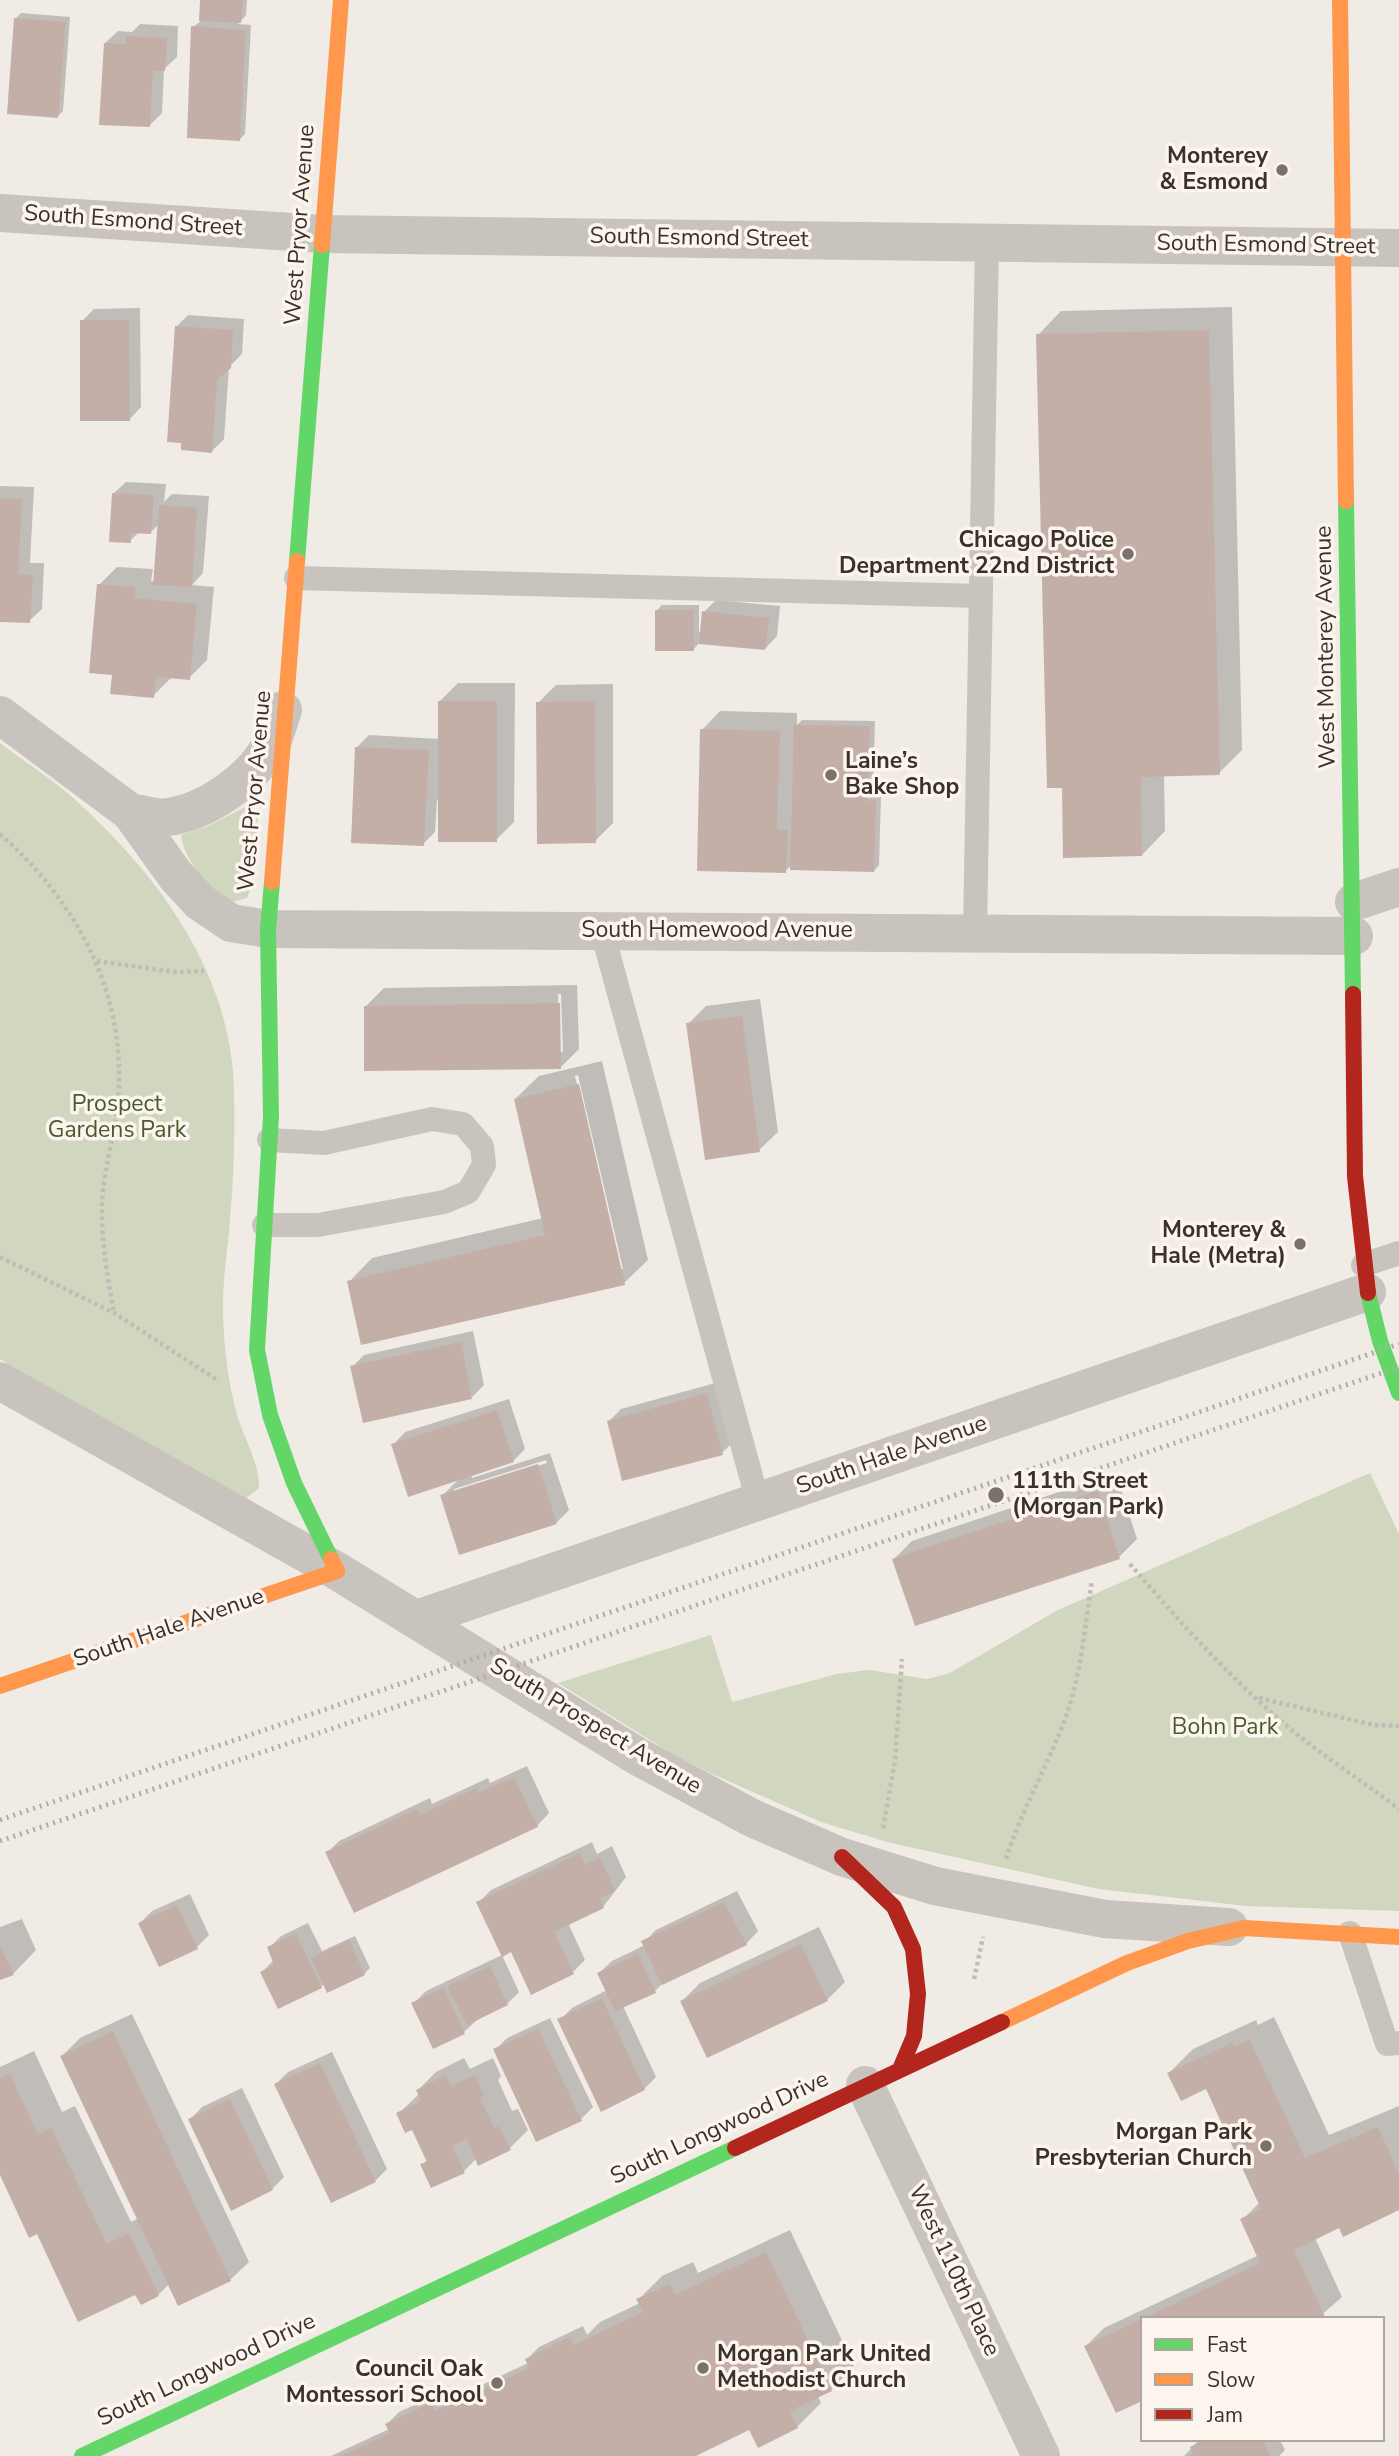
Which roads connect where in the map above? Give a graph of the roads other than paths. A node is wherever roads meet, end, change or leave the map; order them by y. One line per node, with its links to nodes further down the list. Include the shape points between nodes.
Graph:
1 (341, 0): 4 (street, West Pryor Avenue)
2 (1340, 0): 6 (street, West Monterey Avenue)
3 (0, 213): 4 (street, South Esmond Street)
4 (323, 234): 5 (street, South Esmond Street); 8 (street, West Pryor Avenue)
5 (987, 243): 6 (street, South Esmond Street); 9 (lane)
6 (1344, 248): 7 (street, South Esmond Street); 14 (street, West Monterey Avenue)
7 (1399, 248)
8 (296, 578): 9 (lane); 10 (street, West Pryor Avenue)
9 (981, 596): 17 (lane)
10 (286, 700): 12 (street, via 270,747 229,790 200,807 168,817); 15 (street, West Pryor Avenue)
11 (0, 715): 12 (street, South Homewood Avenue)
12 (130, 813): 15 (street, South Homewood Avenue, via 200,902 231,923)
13 (1399, 887): 14 (street, South Homewood Avenue)
14 (1354, 919): 17 (street, South Homewood Avenue); 21 (street, West Monterey Avenue, via 1355,1176)
15 (268, 929): 16 (street, South Homewood Avenue); 18 (street, West Pryor Avenue)
16 (602, 931): 17 (street, South Homewood Avenue); 24 (lane)
17 (975, 932)
18 (269, 1140): 19 (street, West Pryor Avenue); 19 (lane, via 324,1143 432,1119 463,1124 482,1146 484,1165 468,1192 444,1202 318,1224)
19 (264, 1225): 25 (street, West Pryor Avenue, via 257,1350 270,1415 294,1483)
20 (1399, 1253): 21 (lane)
21 (1365, 1278): 23 (street, West Monterey Avenue); 24 (street, South Hale Avenue)
22 (0, 1381): 25 (street, South Prospect Avenue)
23 (1399, 1393)
24 (758, 1502): 26 (street, South Hale Avenue)
25 (337, 1571): 26 (street, South Prospect Avenue); 27 (street, South Hale Avenue)
26 (417, 1619): 28 (street, South Prospect Avenue, via 637,1756 752,1818)
27 (0, 1686)
28 (842, 1857): 29 (street, South Prospect Avenue, via 935,1886 1105,1919); 33 (street, via 894,1907 913,1949 918,1994 914,2036)
29 (1244, 1928): 30 (street, South Longwood Drive); 33 (street, South Longwood Drive, via 1188,1941 1128,1963)
30 (1350, 1933): 31 (street, South Longwood Drive); 32 (lane, via 1387,2044)
31 (1399, 1937)
32 (1399, 2043)
33 (900, 2069): 34 (street, South Longwood Drive)
34 (865, 2085): 35 (street, South Longwood Drive); 36 (street, West 110th Place)
35 (91, 2454)
36 (1041, 2456)

